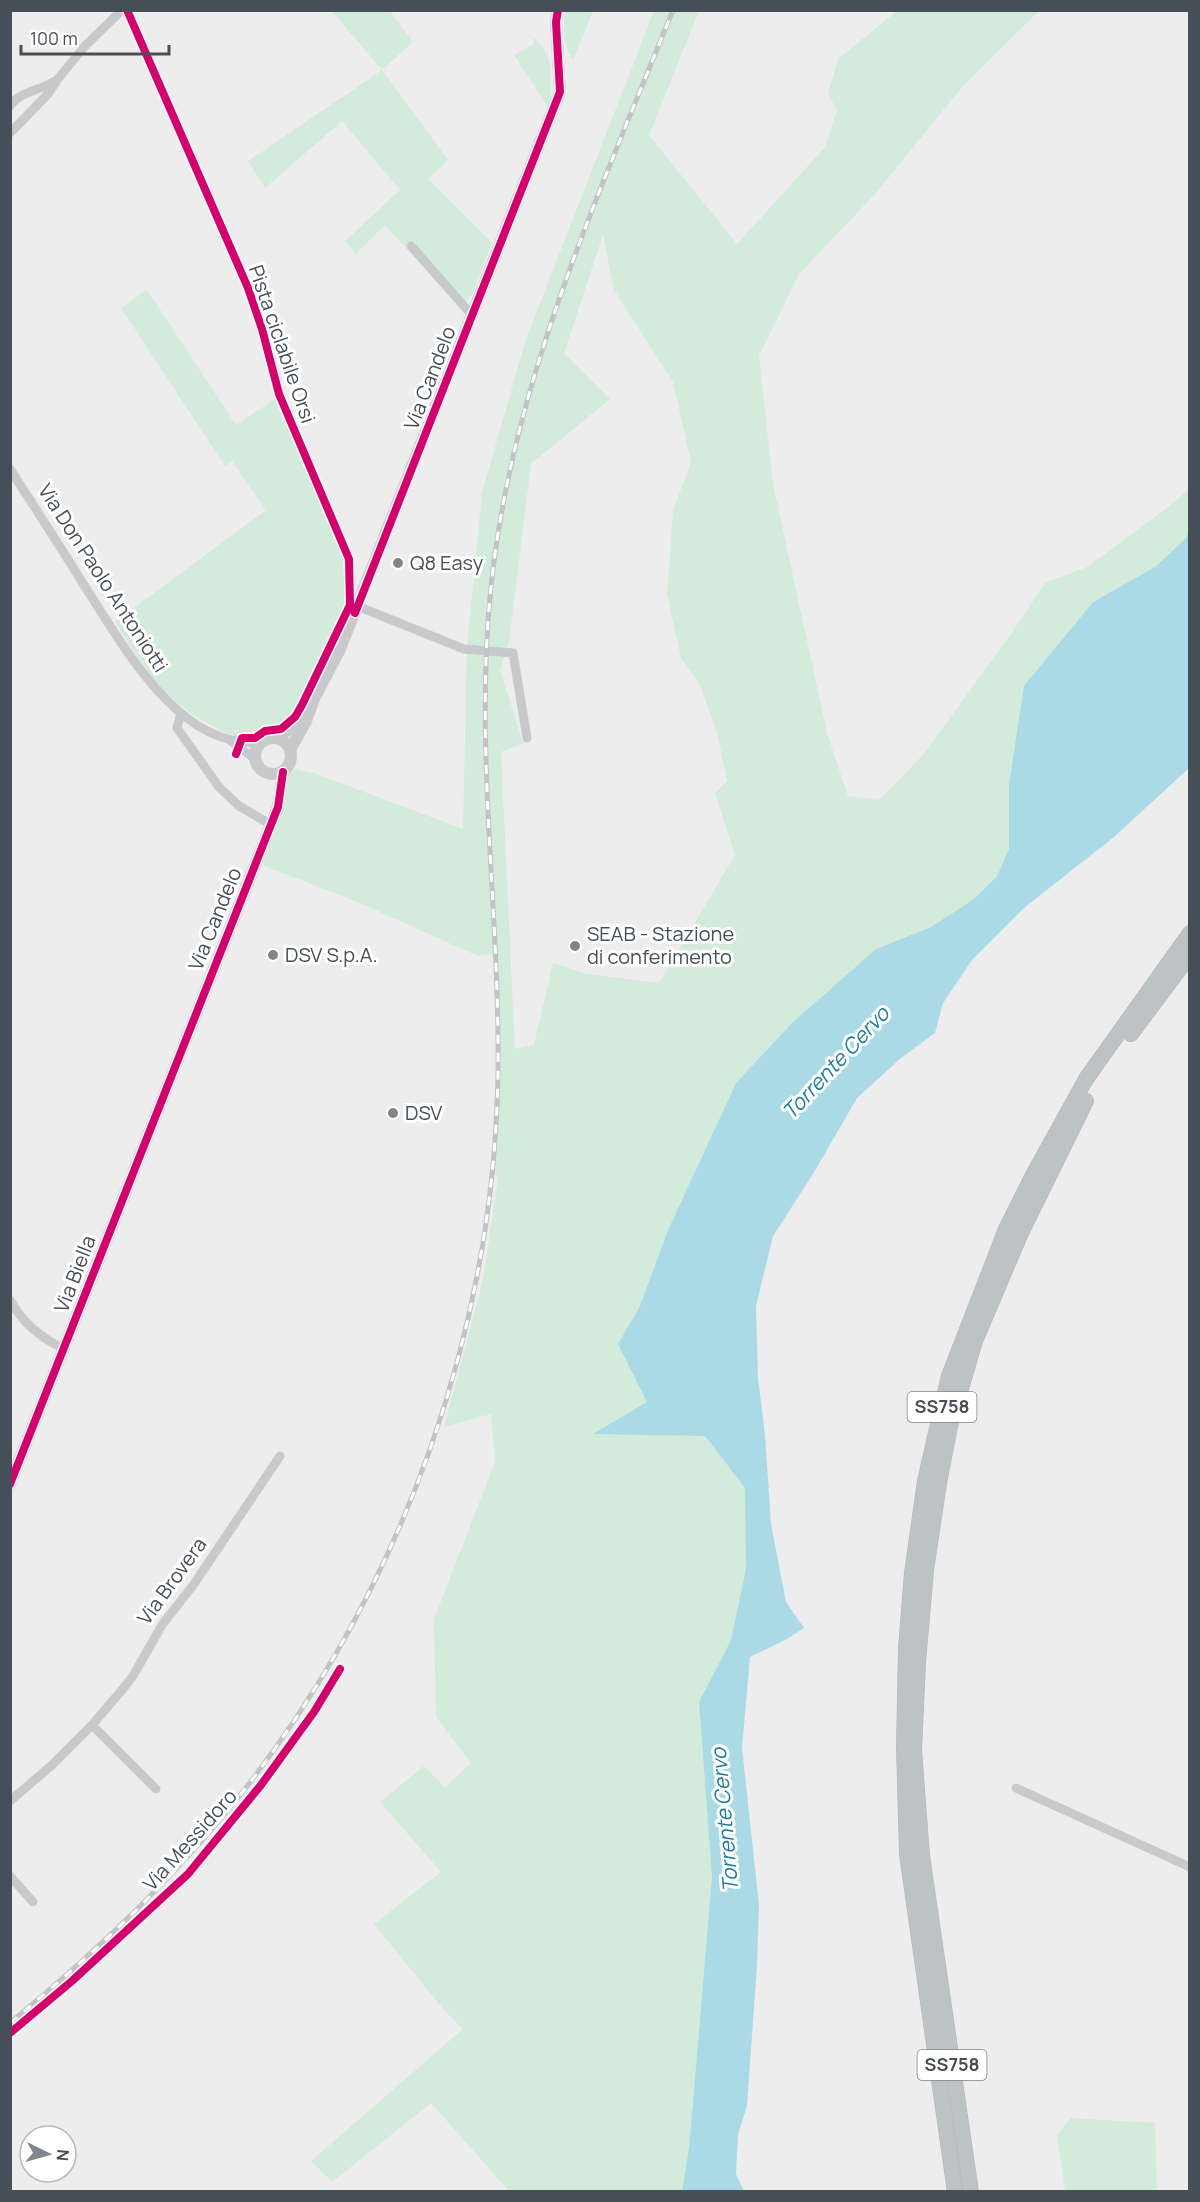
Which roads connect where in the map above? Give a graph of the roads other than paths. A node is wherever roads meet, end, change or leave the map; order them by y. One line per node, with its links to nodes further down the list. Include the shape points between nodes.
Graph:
1 (122, 10): 3 (street)
2 (558, 10): 7 (street, Via Candelo, via 560,92)
3 (57, 80): 4 (street, via 25,93); 5 (street, via 38,106)
4 (10, 106)
5 (10, 133)
6 (411, 246): 7 (street)
7 (472, 315): 9 (street, Via Candelo)
8 (10, 469): 11 (street, Via Don Paolo Antoniotti, via 147,680)
9 (357, 606): 10 (street, Via Candelo); 12 (street, via 464,649 513,653)
10 (314, 699): 13 (street, Via Candelo); 16 (street, Via Candelo)
11 (181, 713): 14 (street, Via Don Paolo Antoniotti); 20 (street, via 174,724 219,787 239,806)
12 (527, 738)
13 (278, 739): 15 (street); 16 (street)
14 (230, 741): 15 (street, Via Don Paolo Antoniotti); 17 (street, Via Don Paolo Antoniotti)
15 (264, 741): 17 (street)
16 (290, 750): 19 (street, via 289,764)
17 (255, 759): 18 (street)
18 (263, 771): 19 (street); 20 (street, Via Candelo, via 273,791)
19 (283, 772): 20 (street, Via Candelo, via 278,807)
20 (270, 824): 23 (street, Via Candelo)
21 (1190, 933): 37 (highway, SS758, via 1086,1079 1006,1229 949,1376 925,1481 906,1648 907,1854)
22 (1190, 955): 38 (highway, SS758, via 1095,1081 1034,1205 975,1341 950,1426 939,1483 926,1570 914,1750 922,1856)
23 (170, 1076): 25 (street, Via Biella)
24 (10, 1300): 25 (street, via 43,1339)
25 (63, 1349): 27 (street, Via Biella)
26 (280, 1456): 29 (street, Via Brovera, via 153,1638 133,1676)
27 (10, 1484)
28 (340, 1669): 36 (street, Via Messidoro, via 261,1785 188,1874)
29 (92, 1725): 30 (street); 32 (street, Via Brovera)
30 (156, 1788)
31 (1016, 1788): 33 (street)
32 (10, 1802)
33 (1190, 1867)
34 (10, 1876): 35 (street)
35 (33, 1902)
36 (10, 2033)
37 (955, 2192)
38 (971, 2192)

